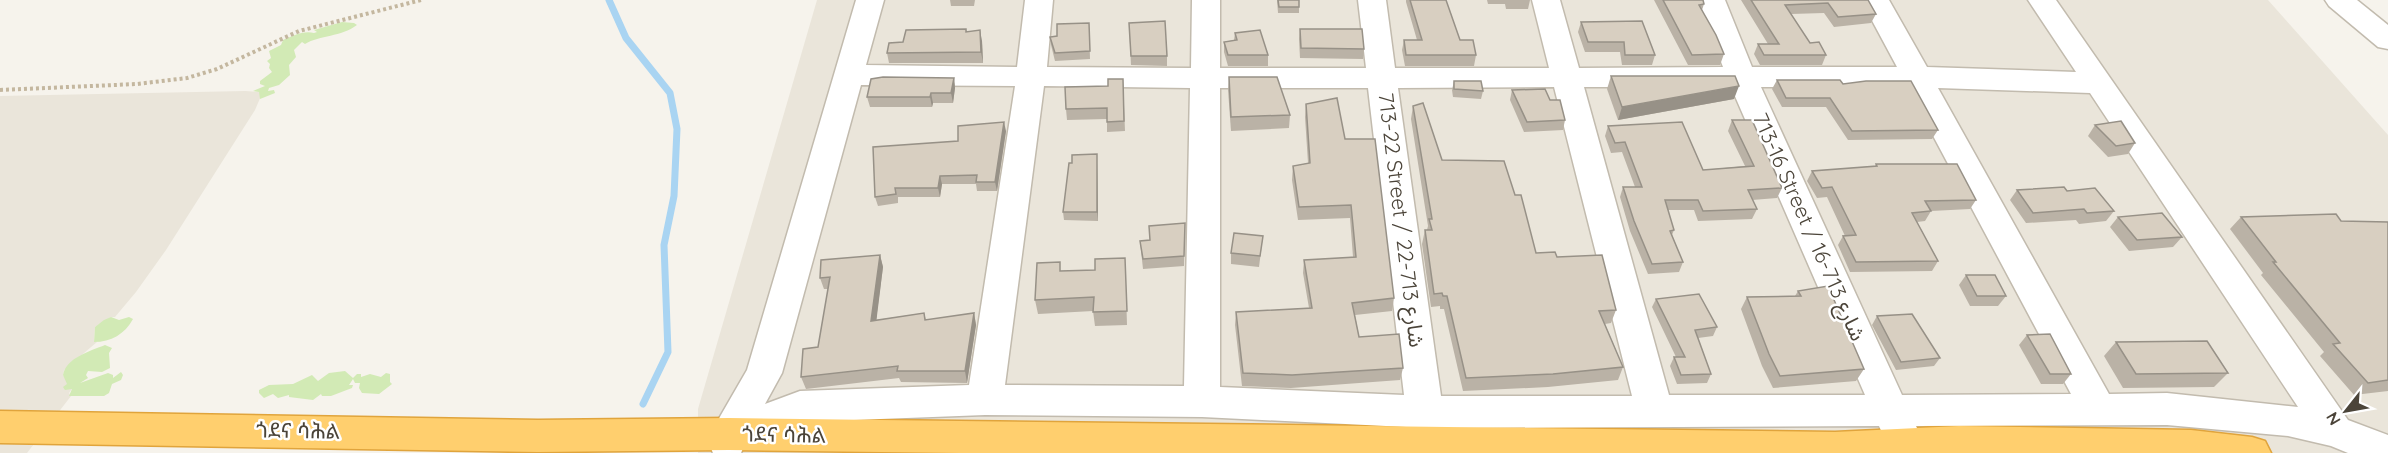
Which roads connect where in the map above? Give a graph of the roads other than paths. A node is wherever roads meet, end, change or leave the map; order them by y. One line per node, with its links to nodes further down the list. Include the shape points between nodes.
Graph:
1 (870, 0): 11 (street)
2 (1039, 0): 12 (street)
3 (1206, 0): 14 (street)
4 (1372, 0): 15 (street, 713-22 Street / شارع 713-22)
5 (1546, 0): 16 (street)
6 (1711, 0): 17 (street, 713-16 Street / شارع 713-16)
7 (1875, 0): 13 (street)
8 (2042, 0): 18 (street)
9 (2339, 0): 10 (street)
10 (2388, 40)
11 (850, 75): 12 (street); 27 (street, via 764,373)
12 (1031, 76): 14 (street); 19 (street)
13 (1917, 76): 17 (street); 18 (street); 22 (street)
14 (1206, 78): 15 (street); 20 (street)
15 (1383, 78): 16 (street); 25 (street, 713-22 Street / شارع 713-22)
16 (1567, 78): 17 (street); 23 (street)
17 (1742, 78): 21 (street, 713-16 Street / شارع 713-16)
18 (2098, 83): 26 (street)
19 (985, 400): 20 (street); 27 (street, via 800,407)
20 (1202, 402): 25 (street)
21 (1890, 410): 22 (street); 23 (street); 28 (street, 713-16 Street / شارع 713-16)
22 (2099, 411): 26 (street, via 2167,409 2229,414 2288,420)
23 (1655, 412): 25 (street)
24 (0, 426): 27 (highway, ጎደና ሳሕል)
25 (1425, 426): 27 (highway, ጎደና ሳሕል); 28 (highway, ጎደና ሳሕል, via 1800,447)
26 (2336, 432): 29 (street)
27 (727, 443)
28 (1908, 449): 30 (highway, ጎደና ሳሕል, via 1959,442 2191,446)
29 (2388, 452)
30 (2252, 453)

